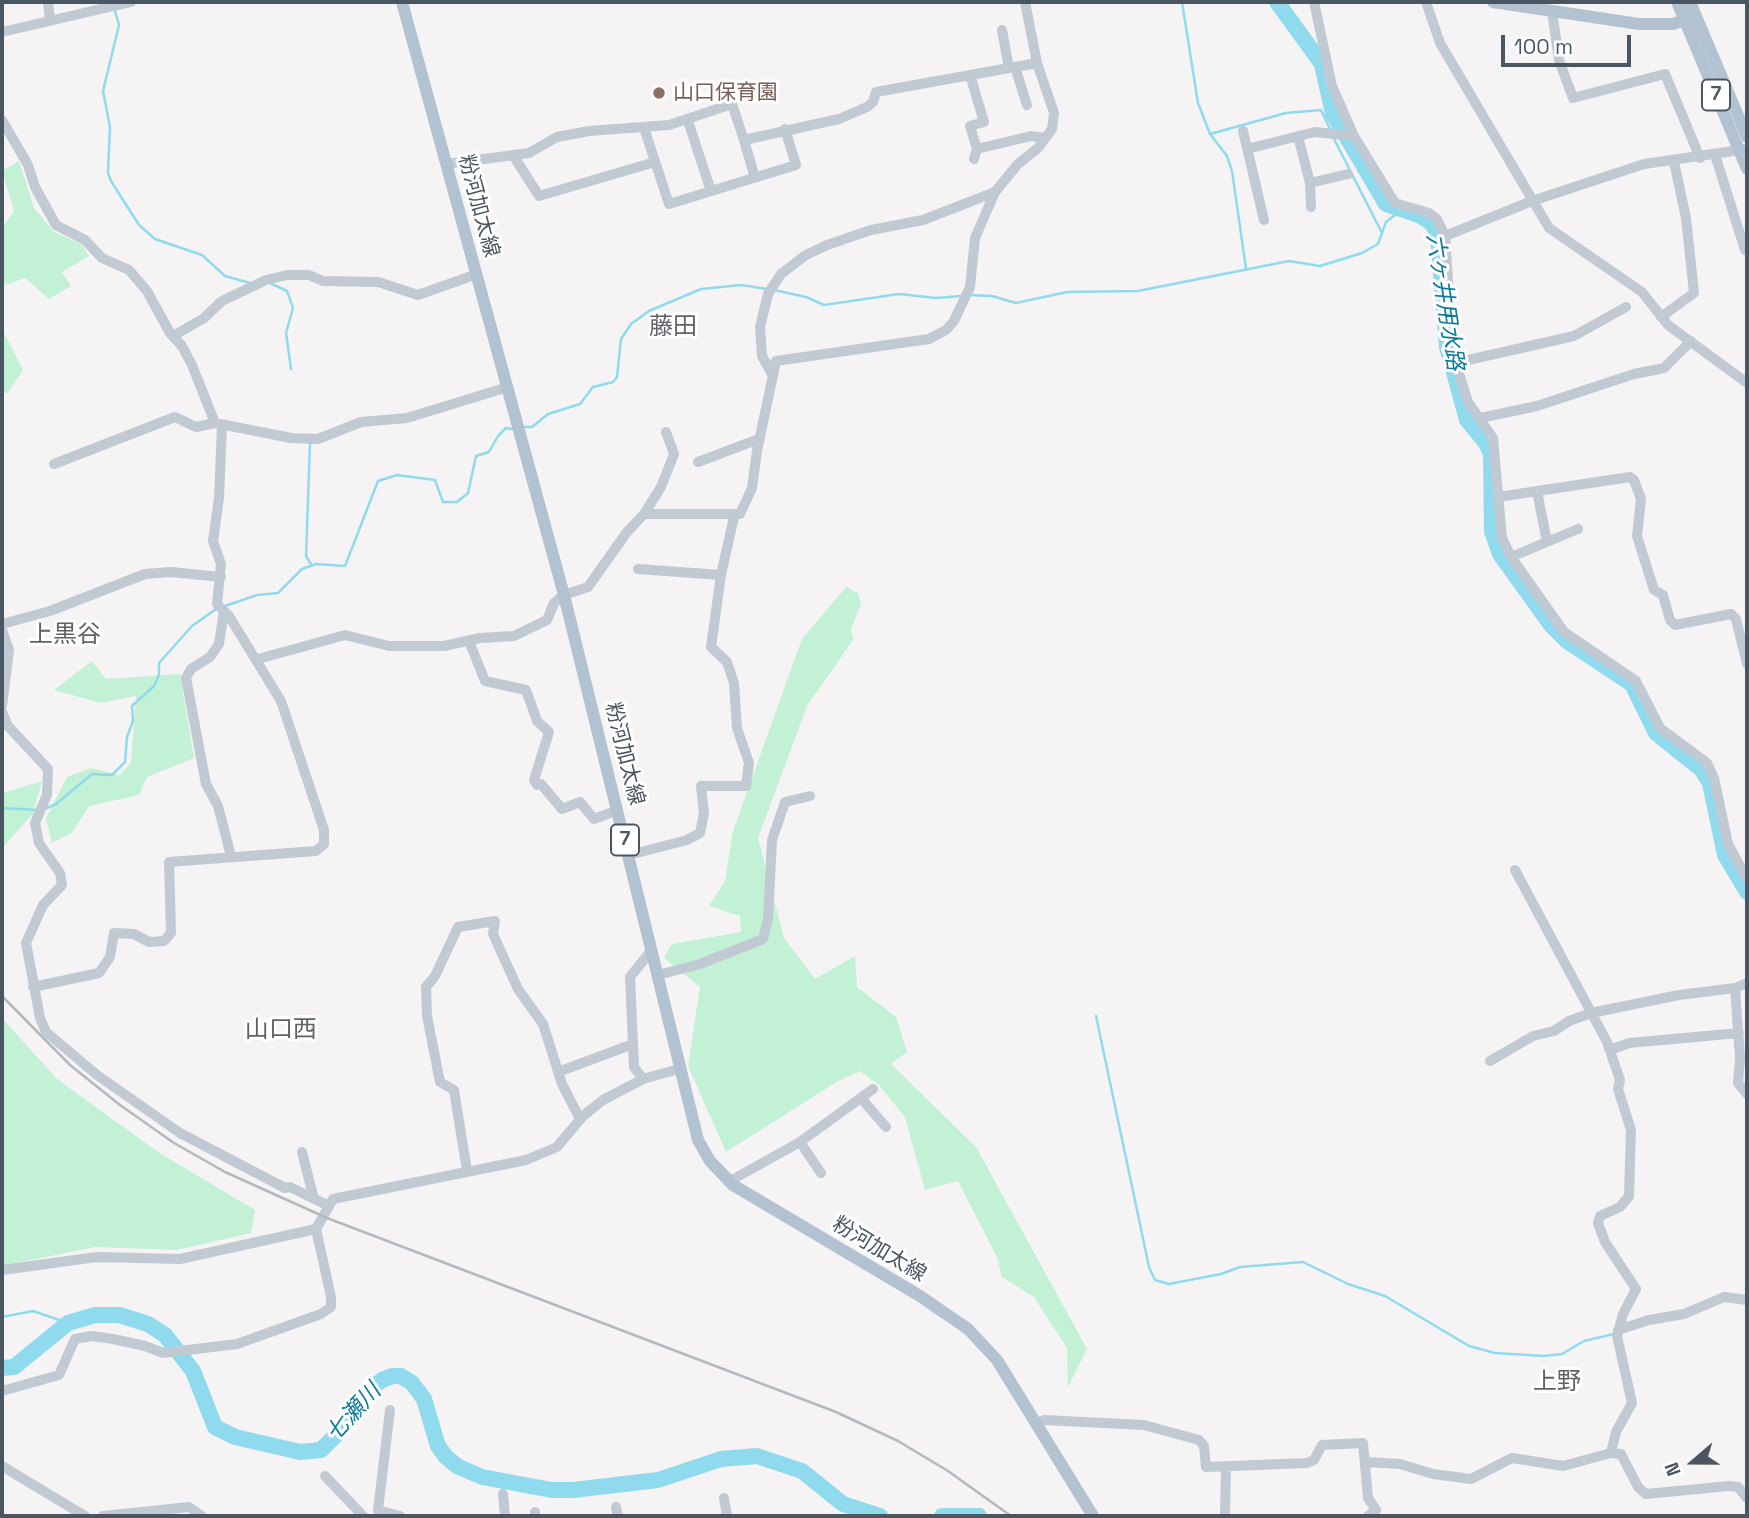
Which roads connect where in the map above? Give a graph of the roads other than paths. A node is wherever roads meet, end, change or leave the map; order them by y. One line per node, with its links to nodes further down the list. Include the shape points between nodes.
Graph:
1 (48, 2): 12 (street)
2 (131, 2): 12 (street)
3 (402, 2): 36 (main road, 粉河加太線 / 7)
4 (1025, 2): 15 (street)
5 (1314, 2): 25 (street, via 1332,86)
6 (1426, 2): 43 (street, via 1440,43)
7 (1499, 2): 10 (main road)
8 (1677, 2): 11 (main road)
9 (1690, 2): 11 (main road)
10 (1552, 11): 11 (main road, via 1639,24 1673,24); 33 (street, via 1559,60 1573,98 1665,74)
11 (1690, 18): 26 (main road, 7); 30 (main road, 7)
12 (50, 20): 14 (street)
13 (1002, 30): 16 (street)
14 (2, 32)
15 (1037, 63): 16 (street); 27 (street, via 1054,113 1052,129)
16 (1012, 68): 17 (street); 18 (street)
17 (970, 75): 22 (street, via 876,92 867,107); 27 (street, via 984,122 970,126 975,154 1031,136)
18 (1027, 105)
19 (2, 120): 51 (street, via 57,225 85,240 102,258 130,270)
20 (688, 121): 21 (street); 28 (street, via 732,104); 41 (street)
21 (644, 128): 31 (street, via 557,137 529,153); 34 (street)
22 (785, 129): 28 (street); 39 (street, via 796,165)
23 (1243, 131): 29 (street)
24 (1298, 136): 25 (street, via 1326,132); 29 (street); 40 (street)
25 (1354, 136): 46 (street, via 1395,203 1429,213)
26 (1747, 136)
27 (1045, 138): 42 (street)
28 (744, 140): 39 (street)
29 (1247, 149): 45 (street)
30 (1743, 149): 32 (street); 37 (main road, 7)
31 (513, 155): 34 (street, via 539,196); 36 (street)
32 (1715, 155): 33 (street); 47 (street)
33 (1699, 158): 35 (street)
34 (655, 162): 41 (street, via 669,204)
35 (1674, 162): 43 (street, via 1644,164); 50 (street, via 1694,293)
36 (447, 164): 48 (main road, 粉河加太線 / 7)
37 (1747, 169)
38 (1348, 174): 40 (street)
39 (755, 178): 41 (street)
40 (1310, 183): 44 (street)
41 (711, 191)
42 (995, 192): 54 (street, via 975,238 970,287 946,330 929,340 776,361); 54 (street, via 923,220 827,245 781,274 768,295 761,327 762,356)
43 (1532, 201): 46 (street); 50 (street, via 1555,235 1642,292)
44 (1311, 207)
45 (1264, 220)
46 (1445, 236): 53 (street)
47 (1745, 250)
48 (477, 274): 51 (street, via 418,295 378,282 287,275 222,301); 56 (main road, 粉河加太線 / 7)
49 (1626, 307): 53 (street, via 1574,336)
50 (1661, 317): 52 (street)
51 (173, 337): 58 (street, via 192,365)
52 (1690, 341): 55 (street); 57 (street, via 1664,368)
53 (1455, 363): 57 (street, via 1468,402)
54 (773, 376): 60 (street)
55 (1747, 383)
56 (508, 387): 58 (street, via 407,418 361,422 318,439); 73 (main road, 粉河加太線 / 7)
57 (1480, 418): 64 (street, via 1493,438)
58 (218, 424): 62 (street, via 196,427 175,417); 72 (street, via 219,498 212,541)
59 (666, 432): 65 (street, via 674,454)
60 (759, 439): 61 (street); 66 (street, via 745,510)
61 (698, 462)
62 (54, 464)
63 (1537, 491): 64 (street); 68 (street); 79 (street, via 1634,480 1641,499 1637,536 1654,590 1663,595 1670,620 1675,625 1731,614)
64 (1498, 497): 69 (street, via 1502,538)
65 (644, 514): 66 (street); 73 (street, via 588,587)
66 (734, 517): 71 (street)
67 (1578, 529): 68 (street)
68 (1547, 542): 69 (street)
69 (1511, 557): 87 (street, via 1564,632 1636,681 1660,729 1707,763 1728,844)
70 (638, 569): 71 (street)
71 (720, 575): 84 (street, via 711,647 727,662 734,683 737,727 749,763 746,786 701,786 704,813 700,833)
72 (221, 577): 74 (street, via 216,604); 75 (street, via 145,574 50,611)
73 (564, 595): 77 (street, via 554,603 547,620 532,629 514,636); 83 (main road, 粉河加太線 / 7)
74 (224, 611): 78 (street); 85 (street, via 219,644 186,678 206,784 218,806)
75 (2, 624)
76 (2, 630): 80 (street, via 9,650)
77 (469, 640): 78 (street, via 444,646 389,646 345,635); 83 (street, via 485,681 526,690 537,721 549,732 534,780 537,785 562,809 580,802 594,819)
78 (258, 659): 85 (street, via 281,701 303,760 324,844 316,851)
79 (1747, 664)
80 (2, 706)
81 (2, 712): 91 (street, via 8,726 48,769 47,794 35,823 39,843 60,873 62,885 43,905 26,943)
82 (810, 796): 89 (street, via 785,802 772,840 763,939)
83 (618, 810): 84 (main road, 粉河加太線 / 7)
84 (629, 855): 88 (main road, 粉河加太線 / 7)
85 (231, 856): 91 (street, via 169,862 171,933 164,941 114,933 110,957 99,973)
86 (1515, 870): 93 (street)
87 (1747, 879)
88 (651, 951): 89 (main road, 粉河加太線 / 7); 95 (street, via 630,977)
89 (657, 975): 98 (main road, 粉河加太線 / 7)
90 (1747, 983): 92 (street)
91 (33, 987): 111 (street, via 46,1032 97,1075 180,1133 251,1172)
92 (1735, 988): 93 (street); 94 (street)
93 (1591, 1013): 96 (street); 97 (street, via 1533,1036)
94 (1738, 1032): 96 (street, via 1629,1043); 102 (street, via 1738,1083)
95 (633, 1044): 99 (street); 100 (street, via 635,1066)
96 (1610, 1050): 116 (street, via 1632,1140 1629,1196 1620,1207 1600,1216 1598,1223 1636,1289)
97 (1490, 1061)
98 (679, 1069): 100 (street); 110 (main road, 粉河加太線 / 7, via 698,1140 709,1161)
99 (558, 1072): 104 (street); 108 (street, via 543,1024 518,989 493,934 495,921 458,927 426,988 426,1016 440,1082 454,1090)
100 (643, 1079): 104 (street)
101 (873, 1089): 103 (street)
102 (1747, 1094)
103 (861, 1098): 105 (street); 106 (street)
104 (580, 1119): 108 (street, via 557,1147 526,1160)
105 (886, 1127)
106 (800, 1142): 109 (street); 110 (street)
107 (302, 1153): 111 (street)
108 (467, 1171): 112 (street, via 333,1199)
109 (821, 1173)
110 (730, 1181): 119 (main road, 粉河加太線 / 7, via 968,1329 997,1360)
111 (314, 1199): 112 (street)
112 (327, 1205): 113 (street)
113 (316, 1229): 114 (street, via 180,1259 97,1257); 117 (street, via 331,1307 321,1314 237,1344 186,1351 163,1353 92,1336 75,1339 59,1375)
114 (2, 1270)
115 (1747, 1300): 116 (street, via 1724,1297 1684,1314)
116 (1617, 1332): 120 (street, via 1632,1403 1616,1432)
117 (2, 1391)
118 (390, 1410): 134 (street, via 378,1510)
119 (1036, 1424): 123 (street, via 1044,1420 1144,1425 1199,1440 1206,1467); 137 (main road, 粉河加太線 / 7)
120 (1611, 1453): 121 (street, via 1563,1466 1512,1458 1471,1479); 126 (street, via 1621,1454 1646,1494)
121 (1366, 1462): 123 (street, via 1363,1443 1326,1444 1307,1463); 139 (street, via 1368,1498 1376,1510)
122 (2, 1466): 130 (street)
123 (1226, 1467): 138 (street)
124 (325, 1476): 133 (street)
125 (1747, 1480): 126 (street)
126 (1738, 1487): 129 (street)
127 (503, 1494): 135 (street)
128 (724, 1498): 136 (street)
129 (1747, 1498)
130 (85, 1516)
131 (103, 1516): 132 (street, via 189,1507)
132 (202, 1516)
133 (363, 1516)
134 (400, 1516)
135 (505, 1516)
136 (727, 1516)
137 (1093, 1516)
138 (1225, 1516)
139 (1368, 1516)

